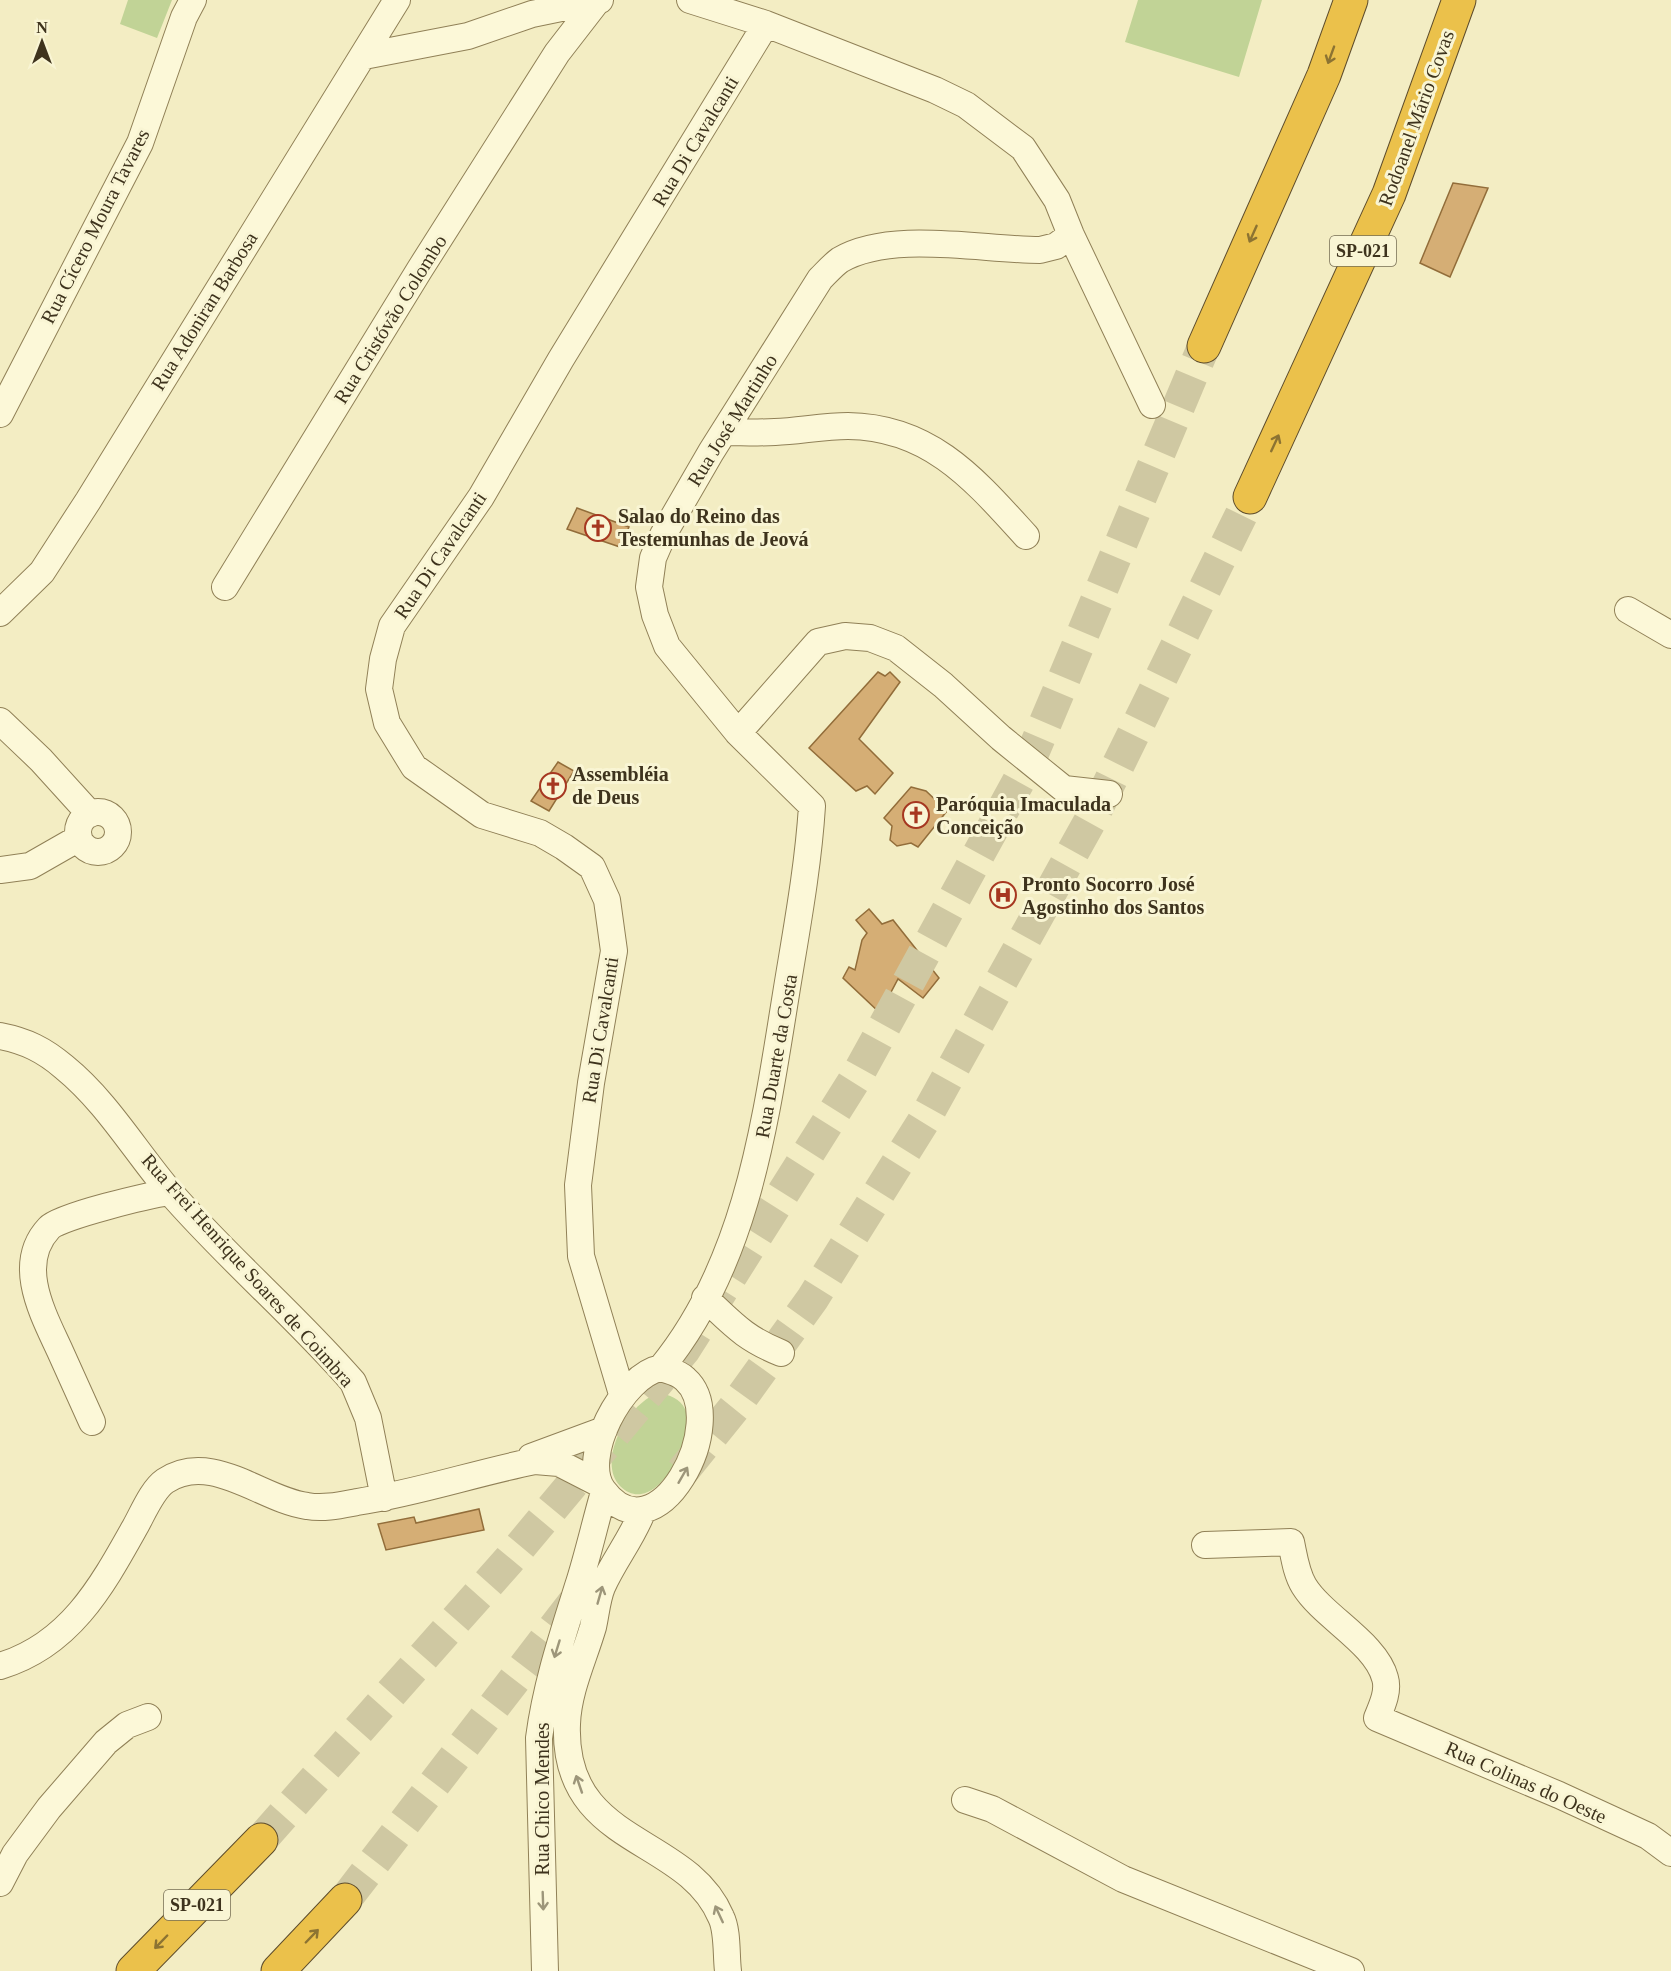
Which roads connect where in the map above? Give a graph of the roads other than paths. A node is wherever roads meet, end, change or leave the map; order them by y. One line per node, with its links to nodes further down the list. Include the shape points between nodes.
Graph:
1 (193, 0): 14 (street, Rua Cícero Moura Tavares, via 140,143)
2 (397, 0): 10 (street, Rua Adoniran Barbosa)
3 (599, 0): 7 (street); 9 (street, Rua Cristóvão Colombo)
4 (690, 0): 8 (street)
5 (1351, 0): 12 (highway, one-way to 12, via 1324,75)
6 (1459, 0): 16 (highway, Rodoanel Mário Covas / SP-021, one-way to 6, via 1389,194)
7 (553, 9): 9 (street); 10 (street, via 468,36)
8 (766, 24): 11 (street, via 966,105 1023,148 1057,200); 35 (street, Rua Di Cavalcanti, via 567,348 481,497 393,626 382,659 379,689 387,723 414,767 482,815 540,833 564,847 592,867 608,900 614,951 578,1185 581,1256)
9 (557, 53): 18 (street, Rua Cristóvão Colombo)
10 (364, 56): 20 (street, Rua Adoniran Barbosa, via 48,563)
11 (1071, 235): 13 (street); 15 (street, Rua José Martinho, via 1056,246 1040,250 893,243 839,261 820,279)
12 (1204, 346)
13 (1152, 405)
14 (0, 414)
15 (724, 432): 17 (street, via 848,426 883,429 913,438 946,456 976,481); 23 (street, Rua José Martinho, via 663,535 653,558 649,587 668,646)
16 (1250, 496)
17 (1026, 536)
18 (225, 587)
19 (1628, 610): 21 (street)
20 (0, 613)
21 (1671, 634)
22 (0, 721): 26 (street)
23 (738, 733): 24 (street, via 818,642 845,636 870,638 896,648 1064,789); 25 (street, Rua José Martinho)
24 (1109, 794)
25 (812, 806): 31 (street, Rua Duarte da Costa, via 807,868 762,1140 748,1196)
26 (90, 814): 27 (street, via 83,819); 27 (street, via 102,812 111,817 118,837 113,846 93,852)
27 (79, 838): 28 (street, via 30,866)
28 (0, 870)
29 (0, 1036): 30 (street, Rua Frei Henrique Soares de Coimbra, via 22,1040 67,1069 111,1115)
30 (170, 1192): 36 (street, via 137,1197 62,1220 50,1227 38,1244 32,1267 36,1299); 40 (street, Rua Frei Henrique Soares de Coimbra, via 353,1382 368,1418)
31 (702, 1305): 32 (street, via 744,1335); 33 (street, Rua Duarte da Costa, via 682,1342); 34 (street, Rua Duarte da Costa)
32 (781, 1353)
33 (661, 1368): 34 (street); 35 (street, via 648,1371)
34 (687, 1380): 41 (street, one-way to 34, via 666,1500 694,1450 700,1415)
35 (622, 1395): 37 (street)
36 (92, 1422)
37 (604, 1430): 38 (street); 39 (street, via 598,1460)
38 (511, 1466): 39 (street, via 535,1461 559,1463); 40 (street)
39 (601, 1487): 41 (street, via 625,1508); 53 (street, Rua Chico Mendes, one-way to 53, via 578,1585 556,1650 538,1738)
40 (384, 1498): 43 (street, via 318,1508 293,1504 227,1476 204,1471 182,1473 164,1482 147,1505 99,1591 77,1618 51,1642)
41 (643, 1510): 54 (street, Rua Chico Mendes, one-way to 41, via 723,1918 710,1897 688,1875 604,1817 582,1795 568,1748 570,1700 601,1590)
42 (1205, 1545): 47 (street, Rua Colinas do Oeste, via 1291,1542 1302,1584 1377,1661 1386,1679 1385,1698 1377,1718 1648,1836)
43 (0, 1666)
44 (148, 1717): 48 (street, via 127,1725 106,1742 49,1808 15,1854)
45 (965, 1800): 50 (street, via 992,1809 1122,1879)
46 (261, 1840): 51 (highway, SP-021, one-way to 51)
47 (1671, 1853)
48 (0, 1883)
49 (345, 1900): 52 (highway, one-way to 49)
50 (1294, 1959): 55 (street)
51 (133, 1971)
52 (278, 1971)
53 (545, 1971)
54 (728, 1971)
55 (1351, 1971)

